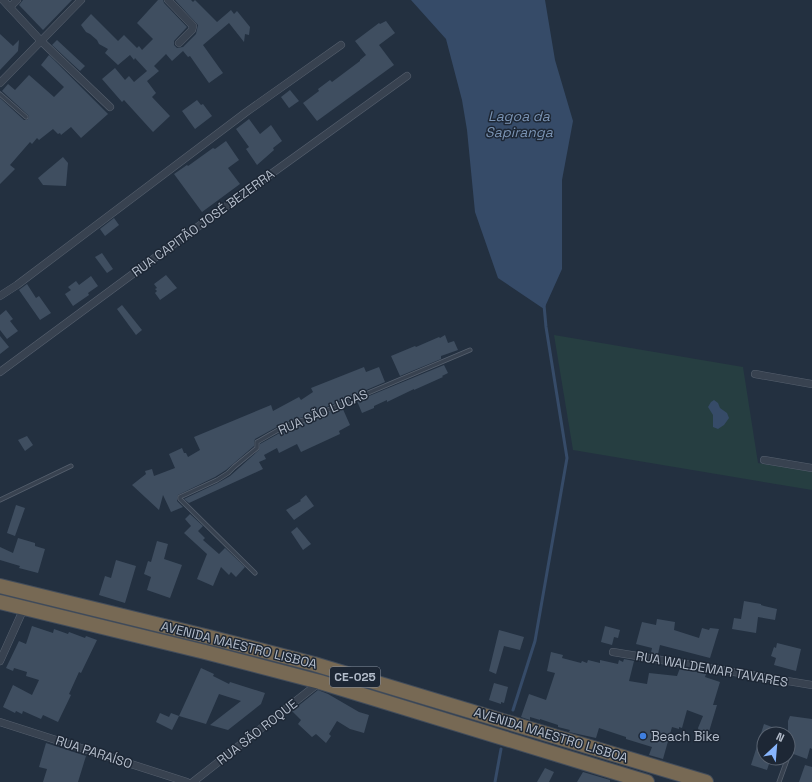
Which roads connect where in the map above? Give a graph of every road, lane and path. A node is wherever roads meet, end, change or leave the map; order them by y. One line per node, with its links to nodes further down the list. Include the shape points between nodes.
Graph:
1 (4, 0): 5 (street)
2 (17, 0): 5 (street)
3 (81, 0): 6 (street)
4 (168, 0): 7 (street, via 193,26)
5 (11, 6): 6 (street)
6 (41, 41): 10 (street); 12 (street)
7 (179, 43)
8 (341, 45): 14 (street, via 245,113)
9 (407, 76): 16 (street, RUA CAPITÃO JOSÉ BEZERRA)
10 (0, 83)
11 (0, 94): 13 (lane)
12 (110, 107)
13 (26, 117)
14 (0, 296)
15 (470, 350): 23 (lane, RUA SÃO LUCAS, via 304,420 298,420 258,442 257,448 228,473 180,496 180,499)
16 (0, 372)
17 (755, 374): 18 (street)
18 (812, 384)
19 (764, 460): 21 (street)
20 (71, 466): 22 (lane)
21 (812, 468)
22 (0, 500)
23 (255, 573)
24 (0, 586): 36 (highway, AVENIDA MAESTRO LISBOA / CE-025, via 314,664)
25 (0, 602): 26 (highway, AVENIDA MAESTRO LISBOA / CE-025)
26 (24, 608): 28 (street); 29 (highway, AVENIDA MAESTRO LISBOA / CE-025)
27 (613, 652): 30 (street, RUA WALDEMAR TAVARES)
28 (0, 660)
29 (320, 682): 34 (street, RUA SÃO ROQUE); 35 (highway, AVENIDA MAESTRO LISBOA / CE-025)
30 (812, 685)
31 (0, 722): 33 (street, RUA PARAÍSO)
32 (784, 766): 37 (lane)
33 (187, 782)
34 (193, 782)
35 (647, 782)
36 (706, 782)
37 (779, 782)

